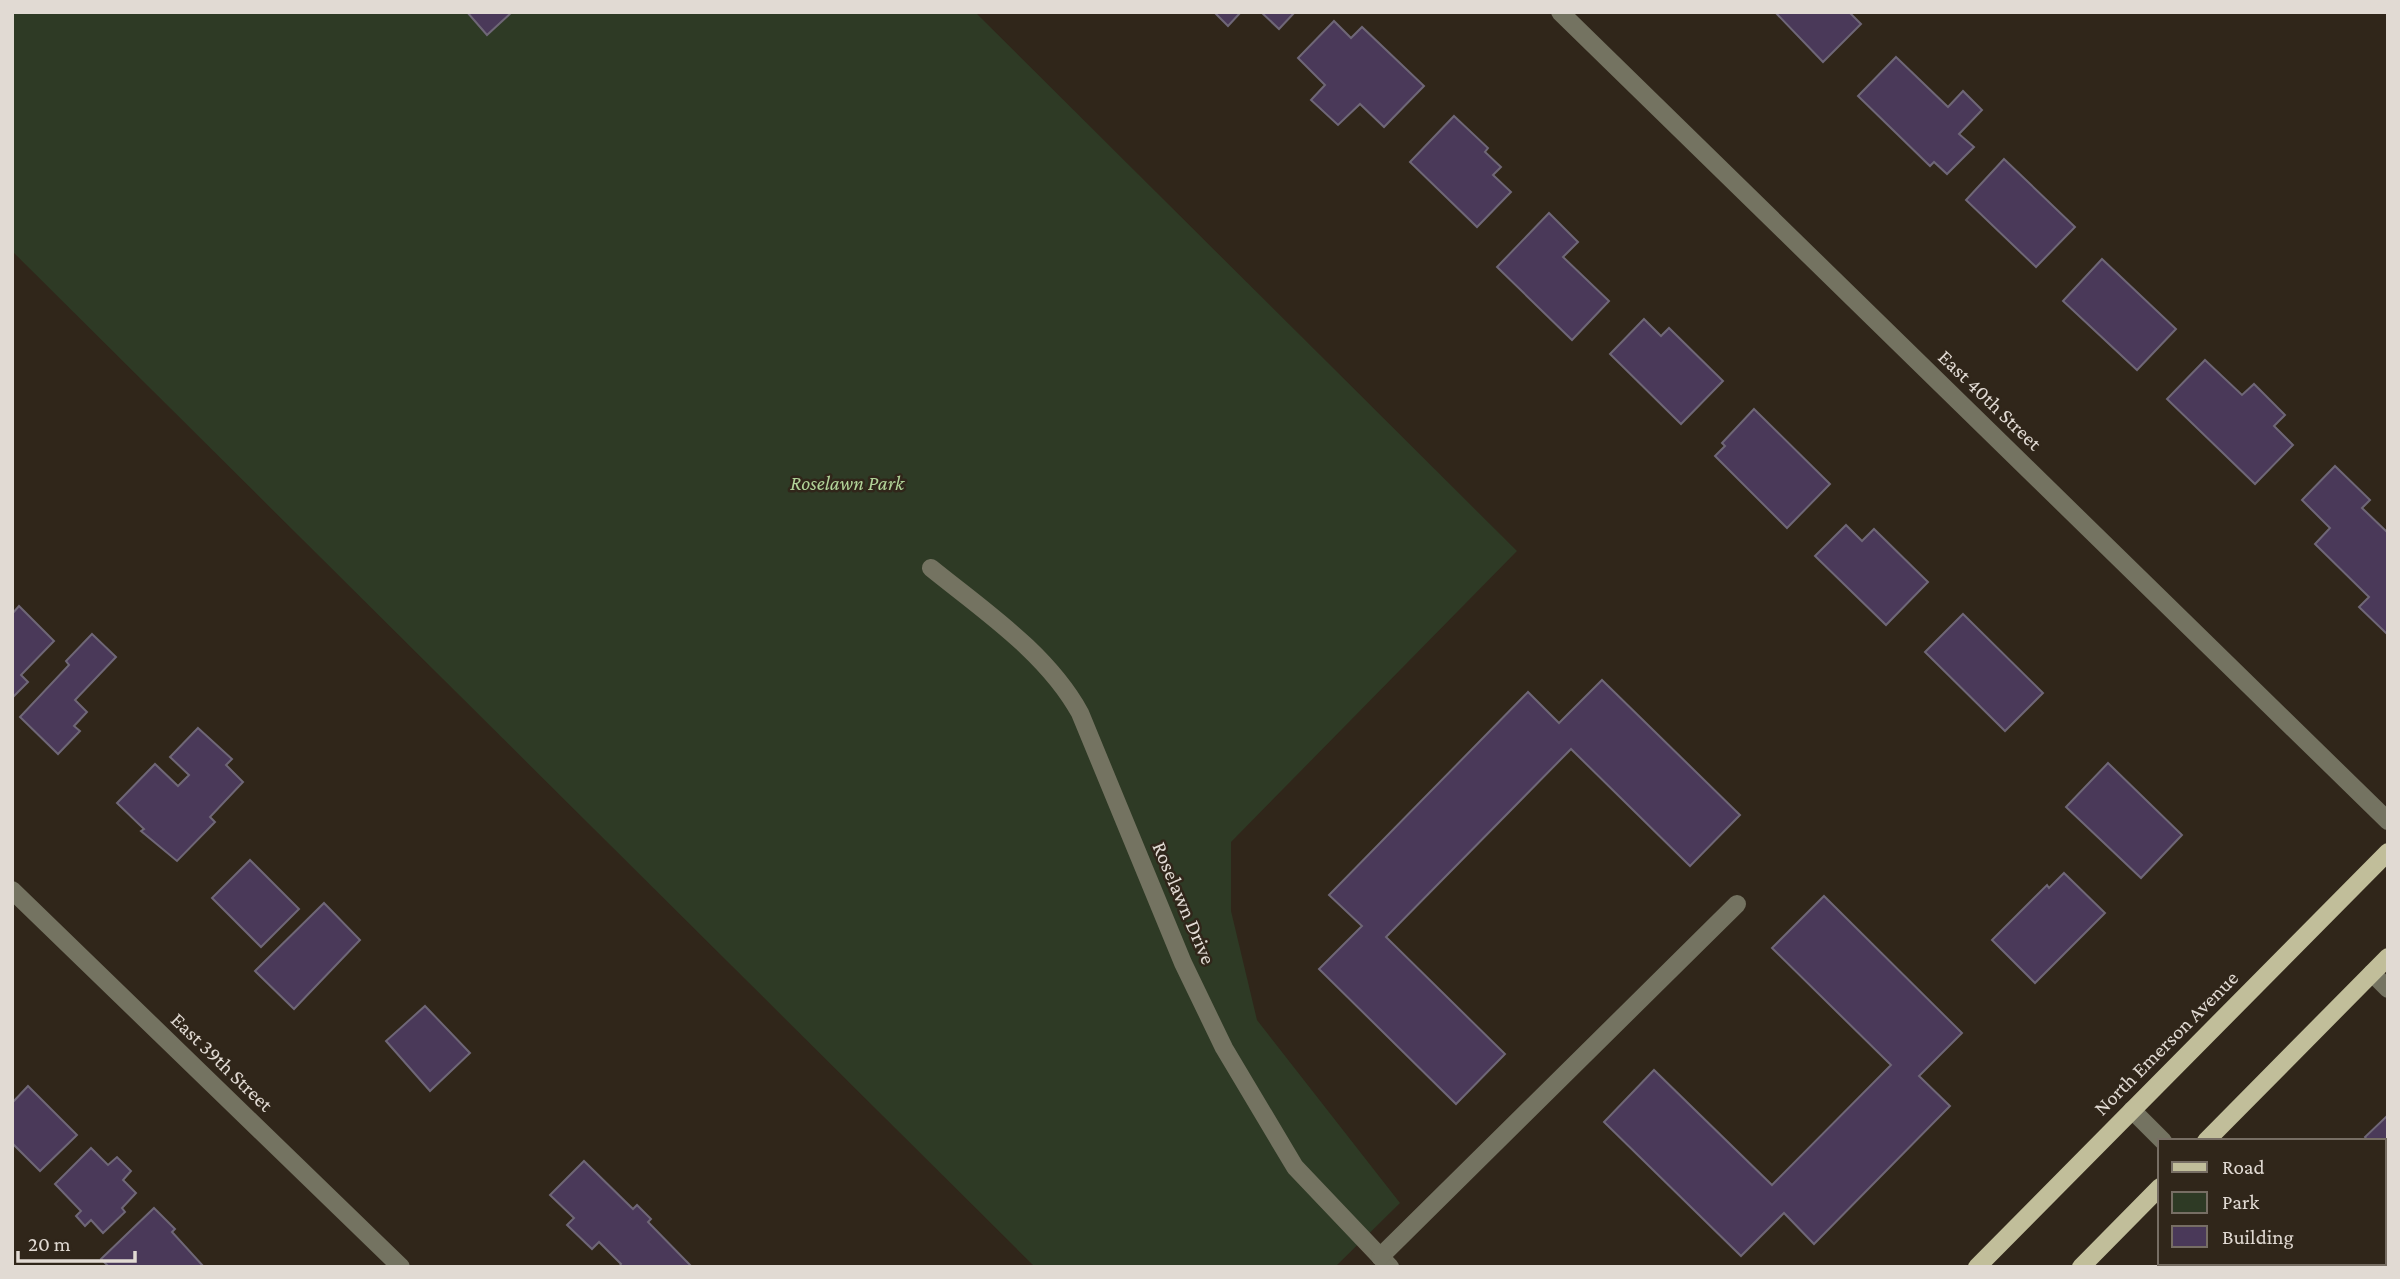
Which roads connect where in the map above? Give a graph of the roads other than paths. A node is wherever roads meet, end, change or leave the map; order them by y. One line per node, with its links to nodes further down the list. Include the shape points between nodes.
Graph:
1 (1560, 12): 3 (street, East 40th Street)
2 (931, 568): 14 (street, Roselawn Drive, via 1000,624 1066,688 1223,1048 1295,1167)
3 (2388, 821)
4 (2388, 852): 10 (main road, North Emerson Avenue)
5 (12, 890): 15 (street, East 39th Street)
6 (1737, 904): 14 (street)
7 (2388, 957): 8 (main road)
8 (2372, 973): 9 (street); 12 (main road)
9 (2388, 989)
10 (2132, 1110): 11 (street); 16 (main road, North Emerson Avenue)
11 (2160, 1139)
12 (2208, 1139)
13 (2158, 1189): 17 (main road)
14 (1385, 1262)
15 (401, 1267)
16 (1977, 1267)
17 (2081, 1267)

